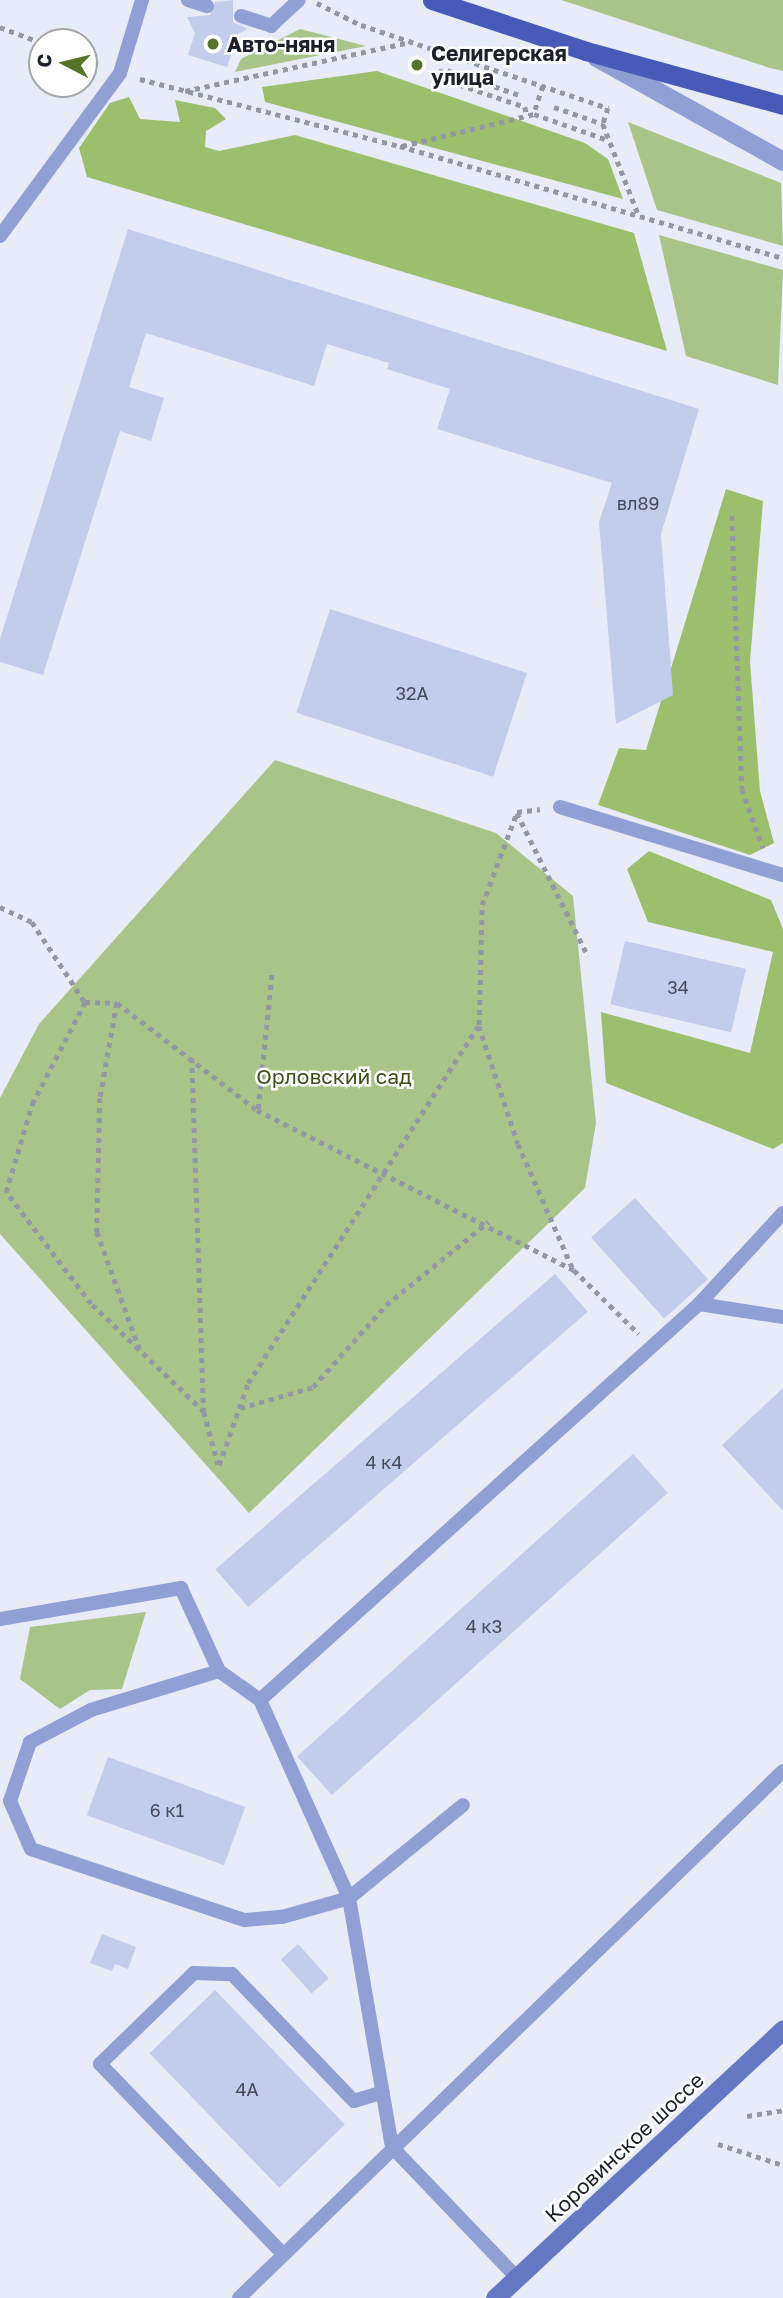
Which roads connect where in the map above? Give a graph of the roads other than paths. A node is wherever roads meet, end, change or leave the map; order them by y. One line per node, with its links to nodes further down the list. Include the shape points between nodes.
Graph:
1 (142, 0): 10 (lane, via 120,73)
2 (188, 0): 5 (lane)
3 (299, 0): 6 (lane, via 271,26)
4 (432, 0): 7 (main road)
5 (207, 6)
6 (241, 16)
7 (586, 51): 8 (main road); 9 (street)
8 (783, 105)
9 (783, 161)
10 (0, 236)
11 (560, 807): 12 (lane)
12 (778, 875)
13 (783, 1213): 14 (lane)
14 (699, 1304): 15 (lane); 18 (lane)
15 (783, 1317)
16 (0, 1619): 17 (lane, via 181,1588)
17 (219, 1671): 18 (lane); 21 (lane, via 91,1710 30,1742 10,1801 31,1849 245,1920 282,1917)
18 (260, 1700): 21 (lane)
19 (783, 1771): 24 (lane)
20 (463, 1805): 21 (lane)
21 (349, 1898): 23 (lane)
22 (783, 2029): 26 (main road, Коровинское шоссе)
23 (383, 2092): 24 (lane); 25 (lane, via 354,2101 232,1974 194,1973 100,2064)
24 (392, 2147): 25 (lane); 26 (lane)
25 (283, 2254): 27 (lane)
26 (517, 2278): 28 (main road, Коровинское шоссе)
27 (239, 2298)
28 (495, 2298)

